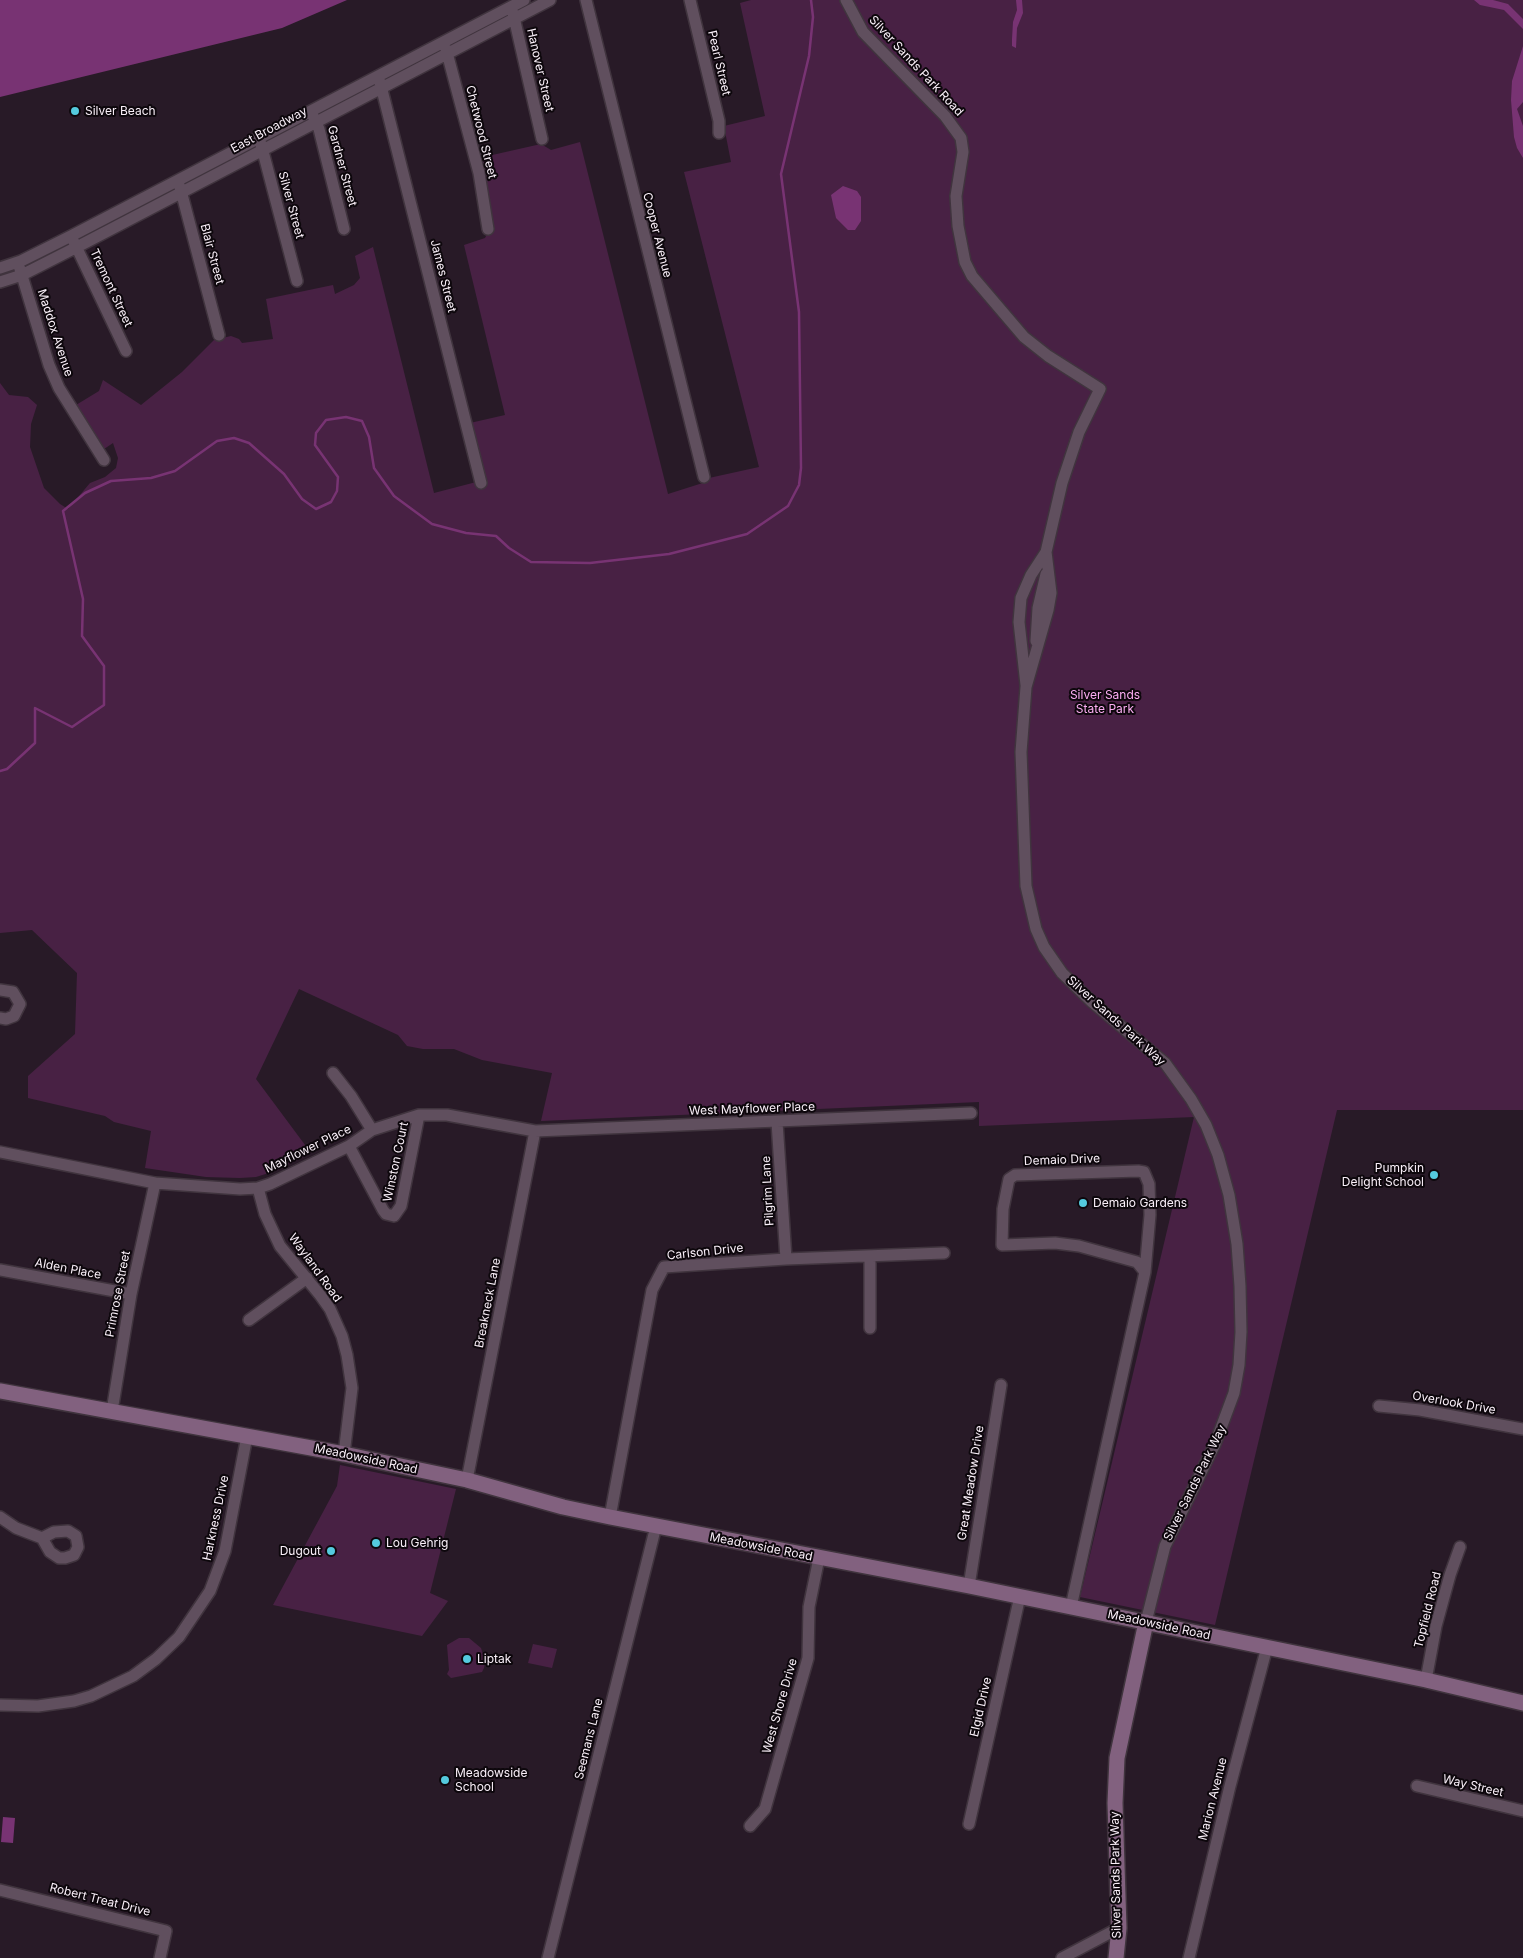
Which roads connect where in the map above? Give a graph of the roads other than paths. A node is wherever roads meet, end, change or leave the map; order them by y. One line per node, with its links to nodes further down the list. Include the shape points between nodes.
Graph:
1 (524, 0): 6 (street, East Broadway)
2 (550, 0): 7 (street, East Broadway)
3 (586, 0): 32 (street, Cooper Avenue)
4 (690, 0): 13 (street, Pearl Street, via 719,121)
5 (846, 0): 30 (street, Silver Sands Park Road, via 863,32 945,116 961,138 963,152 956,196 964,262 972,276 1024,337)
6 (512, 6): 7 (street, Hanover Street); 8 (street, East Broadway)
7 (515, 18): 9 (street, East Broadway); 15 (street, Hanover Street)
8 (444, 42): 9 (street, Chetwood Street); 10 (street, East Broadway)
9 (447, 54): 11 (street, East Broadway); 20 (street, Chetwood Street, via 479,172)
10 (378, 75): 11 (street, James Street); 12 (street, East Broadway)
11 (382, 88): 12 (street, East Broadway); 33 (street, James Street)
12 (313, 117): 14 (street, East Broadway); 16 (street, East Broadway); 19 (street, Gardner Street, via 319,129)
13 (719, 133)
14 (259, 137): 16 (street, Silver Street); 17 (street, East Broadway)
15 (542, 139)
16 (262, 150): 18 (street, East Broadway); 26 (street, Silver Street)
17 (178, 180): 18 (street, Blair Street); 21 (street, East Broadway)
18 (181, 192): 22 (street, East Broadway); 28 (street, Blair Street)
19 (344, 229)
20 (488, 229)
21 (71, 236): 22 (street, Tremont Street); 23 (street, East Broadway)
22 (77, 247): 25 (street, East Broadway); 29 (street, Tremont Street)
23 (18, 263): 24 (street, East Broadway); 25 (street, Maddox Avenue)
24 (0, 268)
25 (22, 274): 27 (street, East Broadway); 31 (street, Maddox Avenue, via 59,388)
26 (297, 280)
27 (0, 282)
28 (218, 335)
29 (126, 351)
30 (1100, 388): 34 (street, Silver Sands Park Way, via 1069,458)
31 (104, 460)
32 (704, 477)
33 (481, 484)
34 (1046, 552): 35 (street, Silver Sands Park Way, via 1047,571 1038,608 1037,648); 35 (street, Silver Sands Park Way, via 1021,598 1019,622)
35 (1026, 687): 74 (street, Silver Sands Park Way, via 1022,833 1026,886 1036,929 1044,948 1071,983 1165,1063 1192,1099 1218,1156 1229,1195 1236,1244 1241,1332 1234,1394 1215,1444 1165,1546)
36 (0, 990): 37 (street, via 14,992 20,1004 14,1016)
37 (0, 1018)
38 (333, 1074): 42 (street)
39 (971, 1113): 41 (street, West Mayflower Place)
40 (419, 1115): 42 (street, Mayflower Place); 43 (street, Mayflower Place, via 447,1115); 44 (street, Winston Court, via 401,1206 394,1216 383,1210)
41 (777, 1122): 43 (street, West Mayflower Place); 50 (street, Pilgrim Lane)
42 (372, 1130): 44 (street, Mayflower Place)
43 (535, 1131): 64 (street, Breakneck Lane)
44 (349, 1146): 47 (street, Mayflower Place)
45 (0, 1152): 46 (street, Mayflower Place)
46 (154, 1183): 47 (street, Mayflower Place); 54 (street, Primrose Street)
47 (258, 1188): 53 (street, Wayland Road, via 265,1214 280,1246)
48 (944, 1252): 49 (street, Carlson Drive)
49 (870, 1256): 50 (street, Carlson Drive); 56 (street)
50 (786, 1259): 66 (street, Carlson Drive, via 664,1267 652,1290)
51 (0, 1270): 54 (street, Alden Place)
52 (1145, 1272): 52 (street, Demaio Drive, via 1137,1262 1079,1246 1055,1243 1002,1245 1008,1179 1015,1175 1144,1172 1149,1184); 73 (street, Demaio Drive)
53 (307, 1278): 55 (street); 63 (street, Wayland Road, via 330,1309 348,1355 352,1388)
54 (131, 1294): 60 (street, Primrose Street)
55 (249, 1320)
56 (870, 1328)
57 (1001, 1385): 71 (street, Great Meadow Drive)
58 (0, 1391): 60 (main road, Meadowside Road)
59 (1379, 1406): 61 (street, Overlook Drive, via 1420,1410)
60 (112, 1411): 62 (main road, Meadowside Road)
61 (1523, 1429)
62 (246, 1436): 63 (main road, Meadowside Road); 78 (street, Harkness Drive, via 225,1551 210,1591 179,1637 133,1676 91,1696 38,1706)
63 (344, 1454): 64 (main road, Meadowside Road)
64 (467, 1480): 66 (main road, Meadowside Road)
65 (0, 1517): 68 (street, via 16,1528)
66 (610, 1517): 67 (main road, Meadowside Road)
67 (656, 1526): 70 (main road, Meadowside Road); 86 (street, Seemans Lane)
68 (42, 1538)
69 (1460, 1547): 76 (street, Topfield Road, via 1436,1626)
70 (819, 1558): 71 (main road, Meadowside Road); 82 (street, West Shore Drive, via 810,1607 808,1658 765,1809)
71 (969, 1586): 72 (main road, Meadowside Road)
72 (1020, 1596): 73 (main road, Meadowside Road); 81 (street, Elgid Drive)
73 (1071, 1606): 74 (main road, Meadowside Road)
74 (1146, 1622): 75 (main road, Meadowside Road); 84 (main road, Silver Sands Park Way, via 1116,1767)
75 (1267, 1647): 76 (main road, Meadowside Road); 89 (street, Marion Avenue)
76 (1426, 1680): 77 (main road, Meadowside Road)
77 (1523, 1703)
78 (0, 1705)
79 (1417, 1786): 80 (street, Way Street)
80 (1523, 1812)
81 (969, 1824)
82 (750, 1826)
83 (0, 1890): 85 (street, Robert Treat Drive, via 166,1931)
84 (1119, 1928): 87 (street); 88 (main road, Silver Sands Park Way)
85 (160, 1958)
86 (548, 1958)
87 (1062, 1958)
88 (1116, 1958)
89 (1188, 1958)

